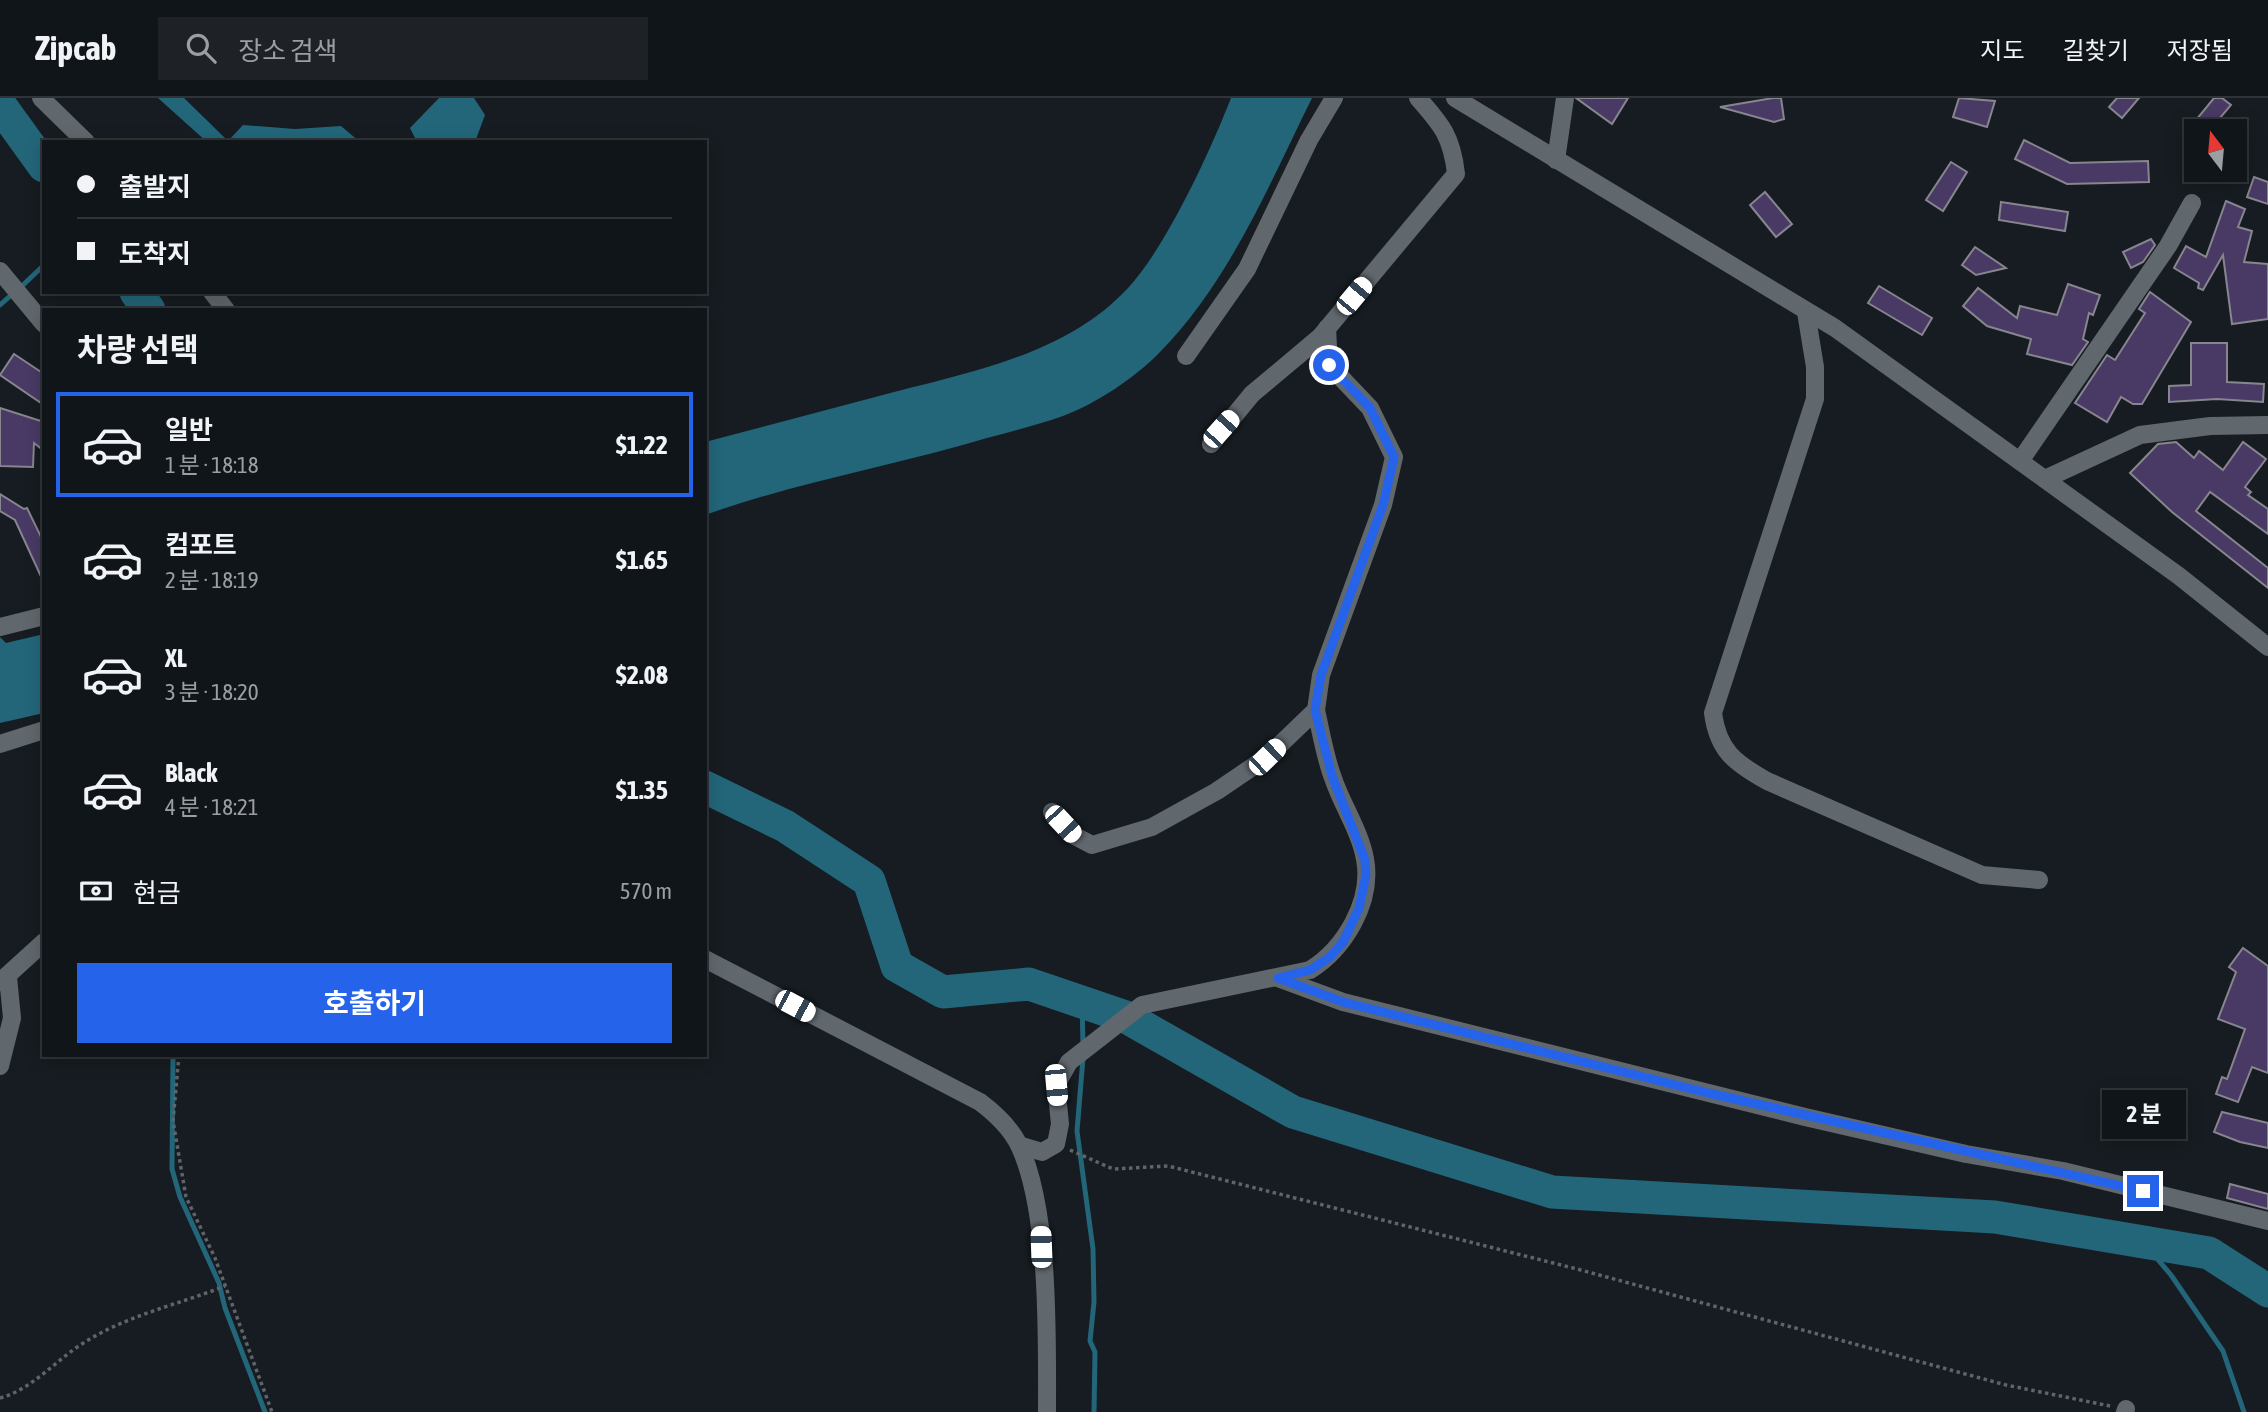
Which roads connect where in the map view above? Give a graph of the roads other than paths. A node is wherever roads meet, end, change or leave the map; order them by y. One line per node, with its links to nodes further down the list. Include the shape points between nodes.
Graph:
1 (41, 98): 6 (street)
2 (1334, 98): 15 (street, via 1247,269)
3 (1418, 98): 14 (street, via 1442,125 1453,147 1456,174)
4 (1455, 98): 7 (street)
5 (1565, 98): 7 (street)
6 (84, 140)
7 (1556, 160): 12 (street)
8 (2192, 203): 18 (street, via 2168,246)
9 (0, 271): 13 (street)
10 (214, 294): 11 (street)
11 (224, 308)
12 (1806, 312): 18 (street); 27 (street, via 1815,399 1713,713 1716,735 1736,764 1767,781 1982,875)
13 (42, 322)
14 (1327, 328): 17 (street, via 1252,394); 23 (street, via 1329,365 1370,408 1394,457 1383,505 1321,675)
15 (1186, 356)
16 (2268, 425): 19 (street, via 2210,426 2140,435)
17 (1211, 444)
18 (2020, 461): 19 (street)
19 (2045, 479): 22 (street)
20 (42, 616): 21 (street)
21 (0, 627)
22 (2268, 647)
23 (1315, 710): 26 (street, via 1267,757 1152,827 1092,845 1073,835); 30 (street, via 1366,875 1359,908 1343,942 1310,970)
24 (42, 731): 25 (street)
25 (0, 744)
26 (1052, 813)
27 (2039, 880)
28 (42, 944): 31 (street)
29 (707, 960): 33 (street, via 980,1102 998,1115)
30 (1278, 978): 33 (street, via 1142,1005 1069,1062 1056,1085 1060,1124 1056,1144 1042,1152); 34 (street, via 1343,1002 1779,1111 2063,1171)
31 (4, 979): 32 (street, via 12,1018)
32 (0, 1066)
33 (1019, 1145): 35 (street, via 1040,1230)
34 (2268, 1221)
35 (1047, 1412)

